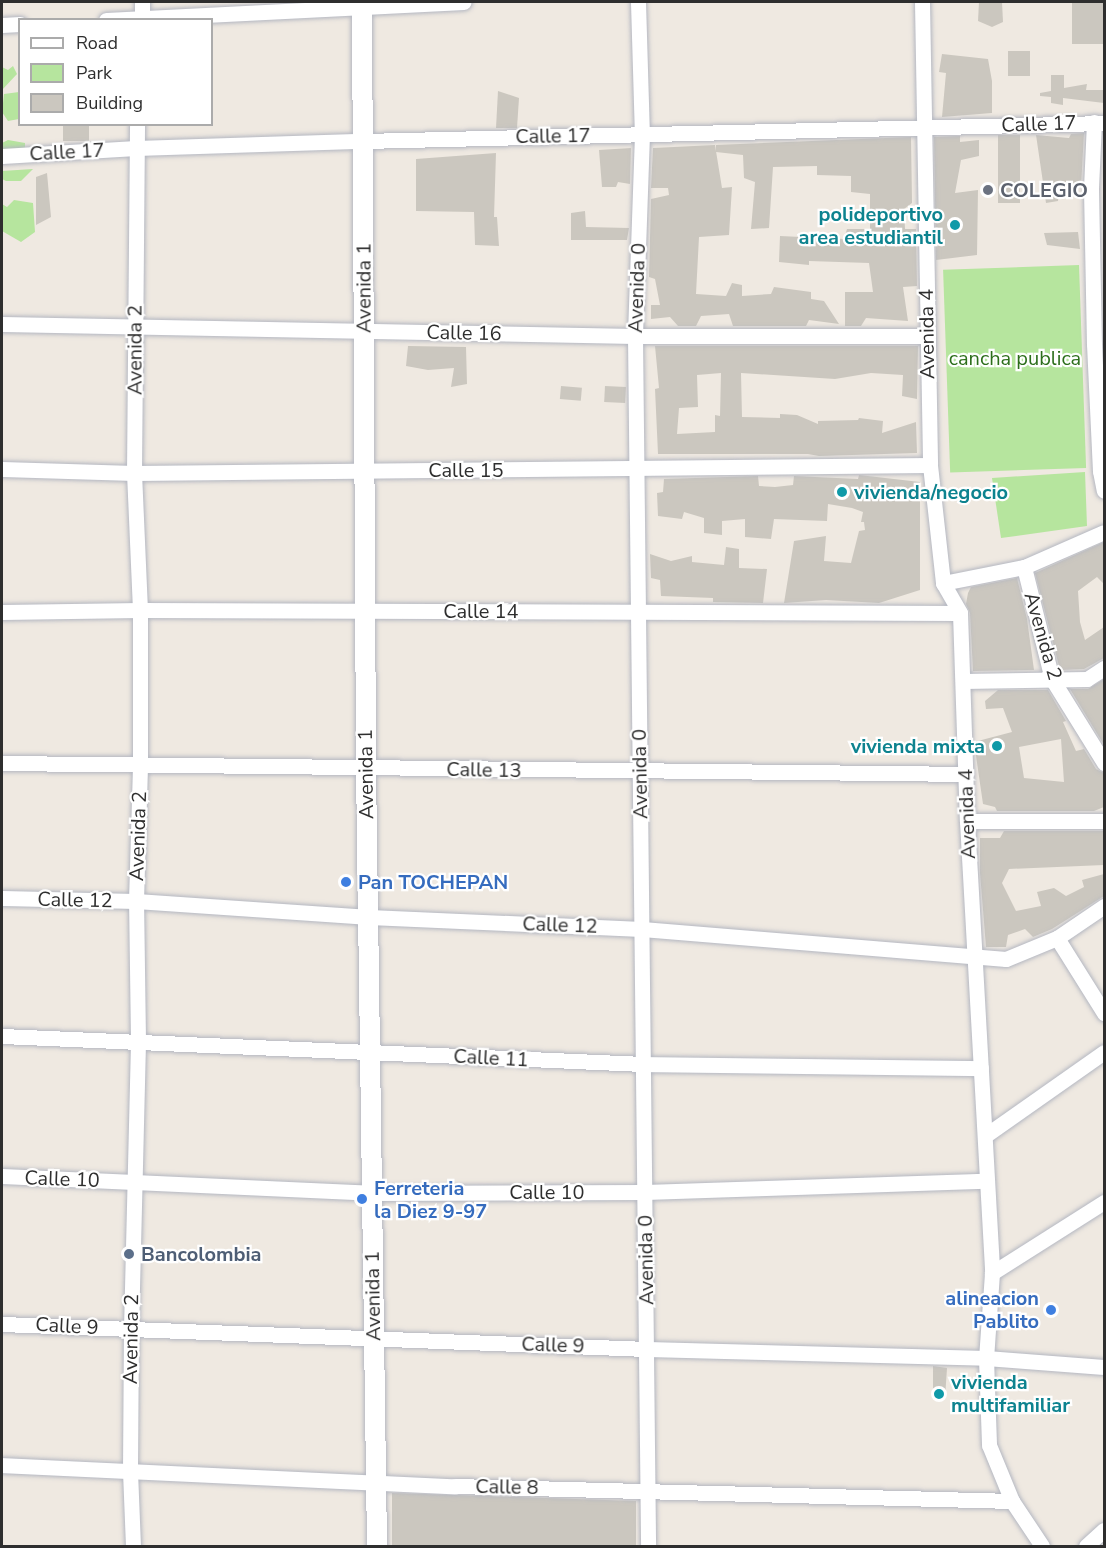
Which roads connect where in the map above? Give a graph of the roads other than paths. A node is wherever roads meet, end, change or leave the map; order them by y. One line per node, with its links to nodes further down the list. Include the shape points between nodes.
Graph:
1 (142, 2): 6 (street)
2 (464, 2): 5 (street)
3 (639, 2): 12 (street, Avenida 0)
4 (922, 2): 11 (street, Avenida 4)
5 (362, 5): 6 (street); 13 (street, Avenida 1)
6 (142, 18)
7 (18, 24): 8 (street)
8 (2, 25)
9 (1099, 123): 11 (street, Calle 17); 21 (street, via 1091,189)
10 (137, 126): 14 (street, Avenida 2)
11 (924, 129): 12 (street, Calle 17); 20 (street, Avenida 4)
12 (642, 134): 13 (street, Calle 17); 19 (street, Avenida 0)
13 (363, 141): 14 (street, Calle 17); 18 (street, Avenida 1)
14 (136, 148): 15 (street, Calle 17); 17 (street, Avenida 2)
15 (2, 156)
16 (2, 324): 17 (street, Calle 16)
17 (135, 327): 18 (street, Calle 16); 26 (street, Avenida 2)
18 (364, 332): 19 (street, Calle 16); 25 (street, Avenida 1)
19 (635, 336): 20 (street, Calle 16); 24 (street, Avenida 0)
20 (926, 336): 22 (street, Avenida 4)
21 (1099, 343): 27 (street, via 1100,471)
22 (930, 465): 24 (street, Calle 15); 30 (street, Avenida 4)
23 (2, 469): 26 (street, Calle 15)
24 (637, 469): 25 (street, Calle 15); 32 (street, Avenida 0)
25 (365, 471): 26 (street, Calle 15); 33 (street, Avenida 1)
26 (134, 473): 31 (street, Avenida 2)
27 (1104, 491)
28 (1104, 532): 29 (street)
29 (1024, 567): 30 (street); 37 (street, Avenida 2)
30 (943, 583): 35 (street, Avenida 4)
31 (140, 610): 33 (street, Calle 14); 34 (street, Calle 14); 41 (street, Avenida 2)
32 (638, 610): 33 (street, Calle 14); 35 (street, Calle 14); 43 (street, Avenida 0)
33 (366, 611): 42 (street, Avenida 1)
34 (2, 612)
35 (960, 613): 38 (street, Avenida 4)
36 (1104, 668): 37 (street, via 1087,679)
37 (1052, 679): 38 (street); 40 (street, Avenida 2)
38 (963, 681): 44 (street, Avenida 4)
39 (2, 763): 41 (street, Calle 13)
40 (1104, 763)
41 (140, 766): 42 (street, Calle 13); 48 (street, Avenida 2)
42 (366, 768): 43 (street, Calle 13); 50 (street, Avenida 1)
43 (640, 772): 44 (street, Calle 13); 51 (street, Avenida 0)
44 (966, 774): 45 (street, Avenida 4)
45 (967, 821): 46 (street); 53 (street, Avenida 4)
46 (1104, 821)
47 (2, 898): 48 (street, Calle 12)
48 (136, 901): 50 (street, Calle 12); 56 (street, Avenida 2)
49 (1104, 906): 52 (street, Calle 12)
50 (369, 917): 51 (street, Calle 12); 57 (street, Avenida 1)
51 (642, 929): 53 (street, Calle 12); 59 (street, Avenida 0)
52 (1057, 938): 53 (street, Calle 12, via 1015,957); 54 (street)
53 (974, 955): 60 (street, Avenida 4)
54 (1104, 1012)
55 (2, 1036): 56 (street, Calle 11)
56 (138, 1040): 57 (street, Calle 11); 64 (street, Avenida 2)
57 (370, 1052): 59 (street, Calle 11); 66 (street, Avenida 1)
58 (1104, 1052): 61 (street)
59 (644, 1064): 60 (street, Calle 11); 65 (street, Avenida 0)
60 (981, 1068): 61 (street, Avenida 4)
61 (986, 1135): 63 (street, Avenida 4)
62 (2, 1176): 64 (street, Calle 10)
63 (985, 1180): 65 (street, Calle 10); 68 (street, Avenida 4)
64 (134, 1182): 66 (street, Calle 10); 70 (street, Avenida 2)
65 (645, 1192): 66 (street, Calle 10); 72 (street, Avenida 0)
66 (371, 1193): 71 (street, Avenida 1)
67 (1104, 1203): 68 (street)
68 (992, 1273): 73 (street, Avenida 4)
69 (2, 1324): 70 (street, Calle 9)
70 (131, 1329): 71 (street, Calle 9); 76 (street, Avenida 2)
71 (374, 1339): 72 (street, Calle 9); 77 (street, Avenida 1)
72 (647, 1349): 73 (street, Calle 9); 78 (street, Avenida 0)
73 (986, 1358): 74 (street, Calle 9); 79 (street, Avenida 4, via 989,1445)
74 (1104, 1367)
75 (2, 1465): 76 (street, Calle 8)
76 (130, 1471): 77 (street, Calle 8); 81 (street, Avenida 2)
77 (376, 1481): 78 (street, Calle 8); 82 (street, Avenida 1)
78 (649, 1490): 79 (street, Calle 8); 83 (street, Avenida 0)
79 (1012, 1501): 84 (street, Avenida 4)
80 (1104, 1530): 85 (street)
81 (133, 1546)
82 (377, 1546)
83 (648, 1546)
84 (1042, 1546)
85 (1086, 1546)

